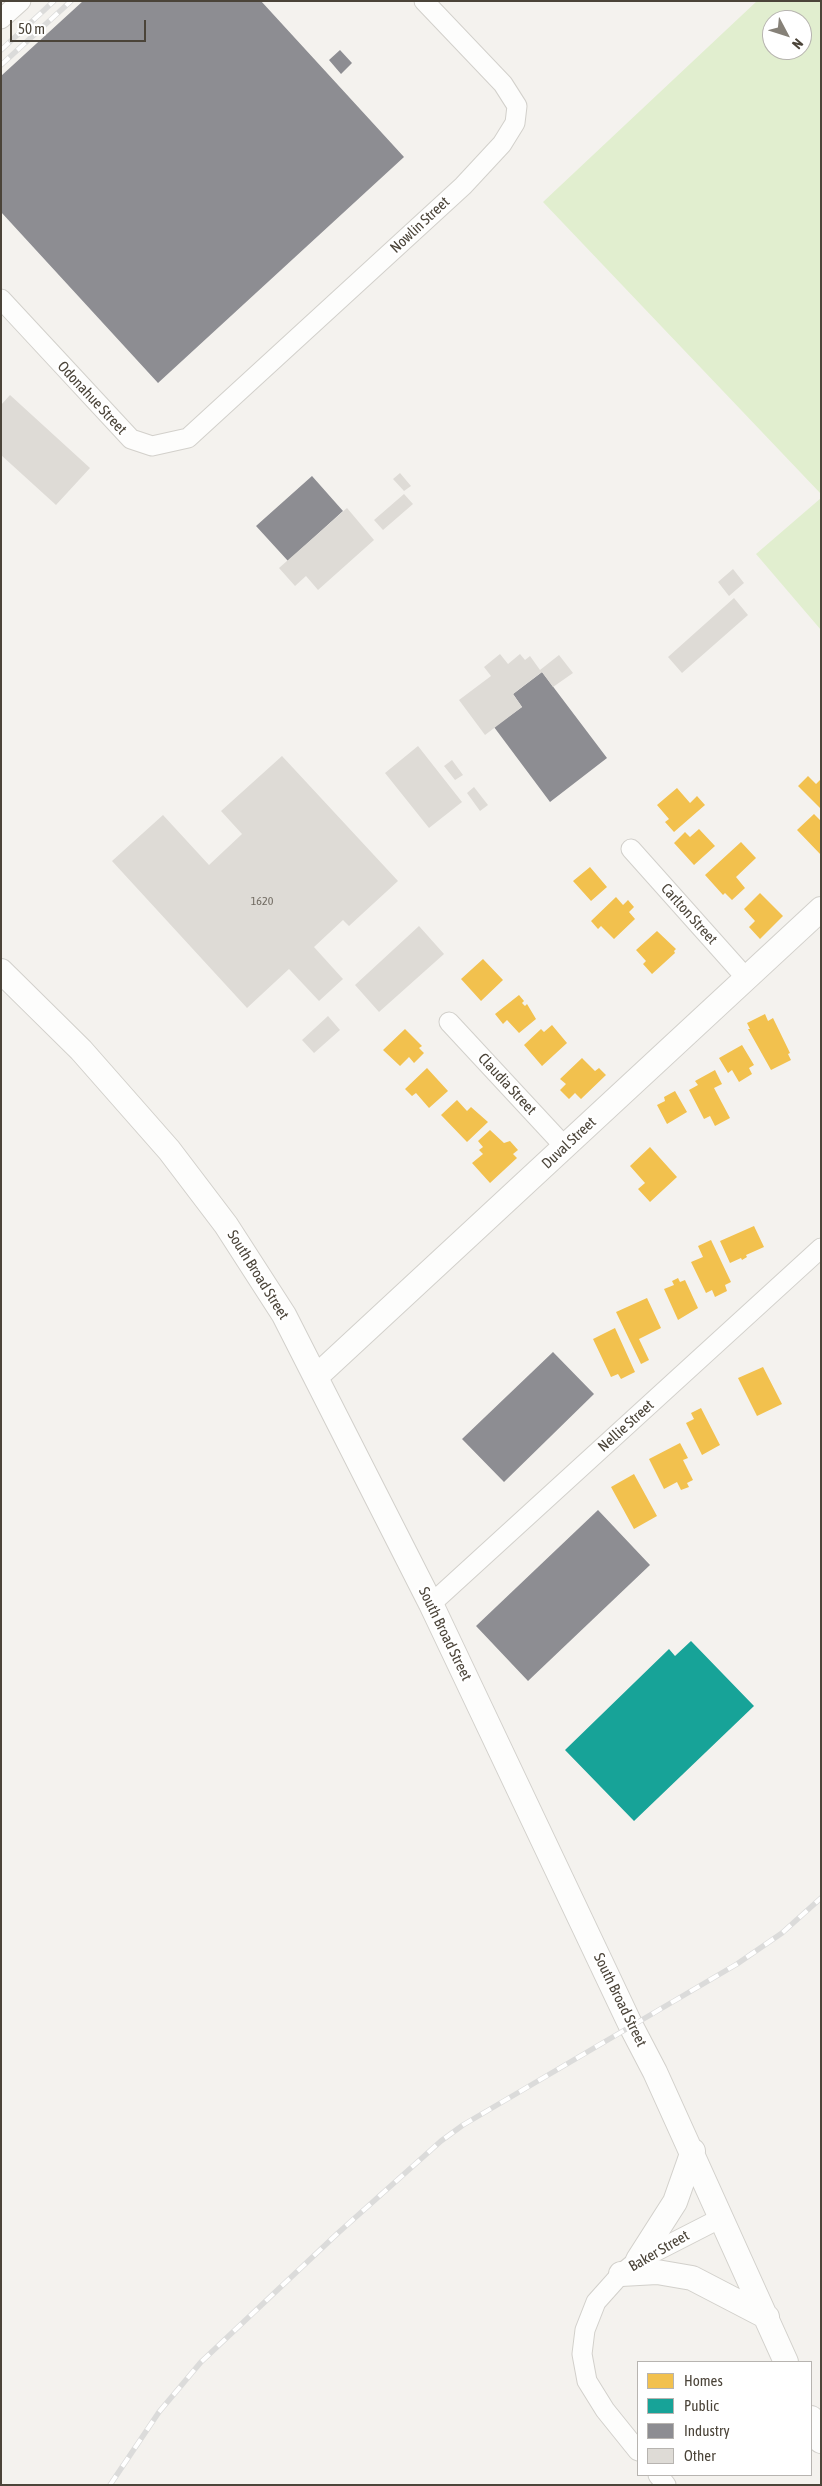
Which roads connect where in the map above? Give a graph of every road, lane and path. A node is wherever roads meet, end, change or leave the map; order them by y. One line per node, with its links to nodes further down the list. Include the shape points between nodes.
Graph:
1 (21, 1): 3 (street)
2 (424, 1): 5 (street, Nowlin Street, via 503,84 517,106 515,123 502,144 463,186)
3 (1, 19)
4 (1, 299): 5 (street, Odonahue Street, via 131,439 152,446 188,438)
5 (201, 426)
6 (631, 849): 9 (street, Carlton Street)
7 (821, 909): 9 (street, Duval Street)
8 (1, 972): 13 (street, South Broad Street, via 114,1086 195,1183 249,1259)
9 (747, 979): 11 (street, Duval Street)
10 (449, 1022): 11 (street, Claudia Street)
11 (565, 1147): 13 (street, Duval Street)
12 (821, 1248): 14 (street, Nellie Street)
13 (317, 1376): 14 (street, South Broad Street)
14 (431, 1604): 15 (street, South Broad Street)
15 (693, 2151): 16 (street, South Broad Street); 17 (street, via 675,2202)
16 (721, 2218): 17 (street, Baker Street); 18 (street, South Broad Street)
17 (630, 2267): 18 (street, via 692,2278); 22 (street, Baker Street, via 596,2302 585,2330 582,2354 587,2381)
18 (767, 2318): 19 (street, South Broad Street)
19 (786, 2361)
20 (812, 2420): 21 (street)
21 (821, 2441)
22 (637, 2450)

